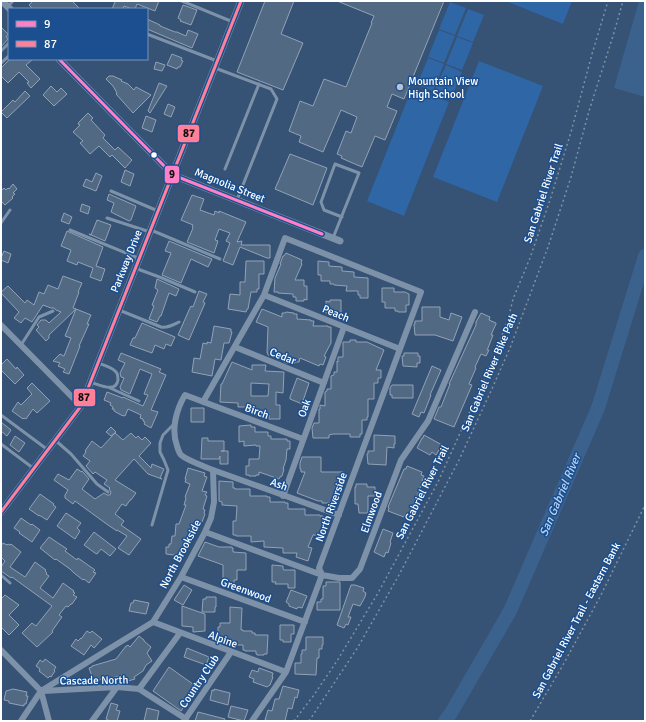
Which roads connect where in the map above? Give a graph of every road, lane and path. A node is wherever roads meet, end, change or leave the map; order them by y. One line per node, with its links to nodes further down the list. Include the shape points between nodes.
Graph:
1 (2, 1): 7 (street)
2 (14, 1): 7 (lane)
3 (182, 1): 8 (lane)
4 (241, 1): 8 (street, Parkway Drive)
5 (608, 1): 79 (path, San Gabriel River Trail, via 550,200 484,380 438,482 378,593 314,695)
6 (623, 1): 80 (path, San Gabriel River Bike Path, via 548,247 510,348 459,460 399,575 358,647)
7 (9, 8)
8 (233, 22): 11 (street, Parkway Drive)
9 (148, 34): 11 (lane)
10 (60, 60): 14 (street, Magnolia Street)
11 (216, 64): 12 (lane); 14 (street, Parkway Drive)
12 (259, 84): 13 (lane); 16 (lane, via 271,89 277,99)
13 (225, 169)
14 (173, 174): 16 (street, Magnolia Street); 18 (street, Parkway Drive)
15 (111, 191): 18 (lane)
16 (237, 200): 24 (street, Magnolia Street)
17 (10, 210): 21 (lane)
18 (158, 211): 23 (street, Parkway Drive)
19 (342, 217): 19 (lane, via 359,173 335,164 321,202 324,210); 24 (lane)
20 (107, 218): 23 (lane)
21 (1, 223)
22 (70, 230): 25 (lane)
23 (150, 231): 25 (street, Parkway Drive); 26 (lane)
24 (337, 240)
25 (139, 258): 27 (street, Parkway Drive)
26 (220, 259)
27 (135, 268): 28 (lane); 30 (street, Parkway Drive)
28 (195, 292)
29 (264, 295): 35 (street, Peach); 37 (street); 38 (street, North Riverside, via 284,238 420,292)
30 (119, 310): 33 (lane, via 161,327 166,328); 39 (street, Parkway Drive)
31 (53, 311): 36 (lane, via 39,317)
32 (475, 312): 61 (street, Elmwood, via 428,421 401,460 360,569 352,578)
33 (178, 322)
34 (1, 326): 36 (street)
35 (344, 327): 38 (street, Peach); 41 (street, Oak)
36 (20, 345): 45 (street)
37 (235, 347): 41 (street, Cedar); 44 (street)
38 (400, 349): 58 (street, North Riverside)
39 (98, 363): 40 (street, Parkway Drive); 42 (lane, via 117,374 118,382)
40 (90, 382): 42 (lane); 45 (street, Parkway Drive)
41 (324, 383): 48 (street, Oak)
42 (110, 388): 43 (lane)
43 (139, 401)
44 (203, 402): 47 (street, via 185,395 179,405); 48 (street, Birch)
45 (81, 406): 49 (street, Parkway Drive)
46 (1, 416): 51 (lane)
47 (176, 421): 53 (street, via 174,439 180,454); 59 (lane, via 163,434 160,443 160,452 168,470)
48 (303, 439): 55 (street, Oak)
49 (55, 440): 51 (street, Parkway Drive); 54 (lane)
50 (1, 444): 52 (lane)
51 (48, 450): 52 (street, Parkway Drive)
52 (34, 468): 57 (street, Parkway Drive)
53 (213, 470): 55 (street, Ash); 60 (street, North Brookside, via 214,502)
54 (108, 492)
55 (282, 496): 58 (street, Ash)
56 (645, 505): 81 (path, San Gabriel River Trail - Eastern Bank, via 601,595)
57 (1, 512)
58 (339, 515): 61 (street, North Riverside, via 319,568)
59 (152, 525)
60 (205, 532): 61 (street, Elmwood); 63 (street, North Brookside)
61 (322, 575): 66 (street, North Riverside)
62 (1, 576): 64 (lane)
63 (181, 577): 65 (street, North Brookside); 66 (street, Greenwood)
64 (10, 583)
65 (153, 622): 67 (street, Alpine); 73 (street, North Brookside)
66 (305, 622): 70 (street, North Riverside)
67 (180, 634): 69 (street, Alpine); 72 (street)
68 (1, 650): 73 (street)
69 (231, 652): 70 (street, Alpine); 74 (street, Country Club)
70 (286, 672): 78 (street, North Riverside)
71 (117, 687): 72 (street, Cascade North); 73 (street, Cascade North); 77 (street)
72 (139, 689): 74 (street, Cascade North)
73 (42, 691): 75 (street); 76 (street)
74 (185, 720)
75 (22, 721)
76 (49, 721)
77 (92, 721)
78 (252, 721)
79 (294, 721)
80 (309, 721)
81 (530, 721)

